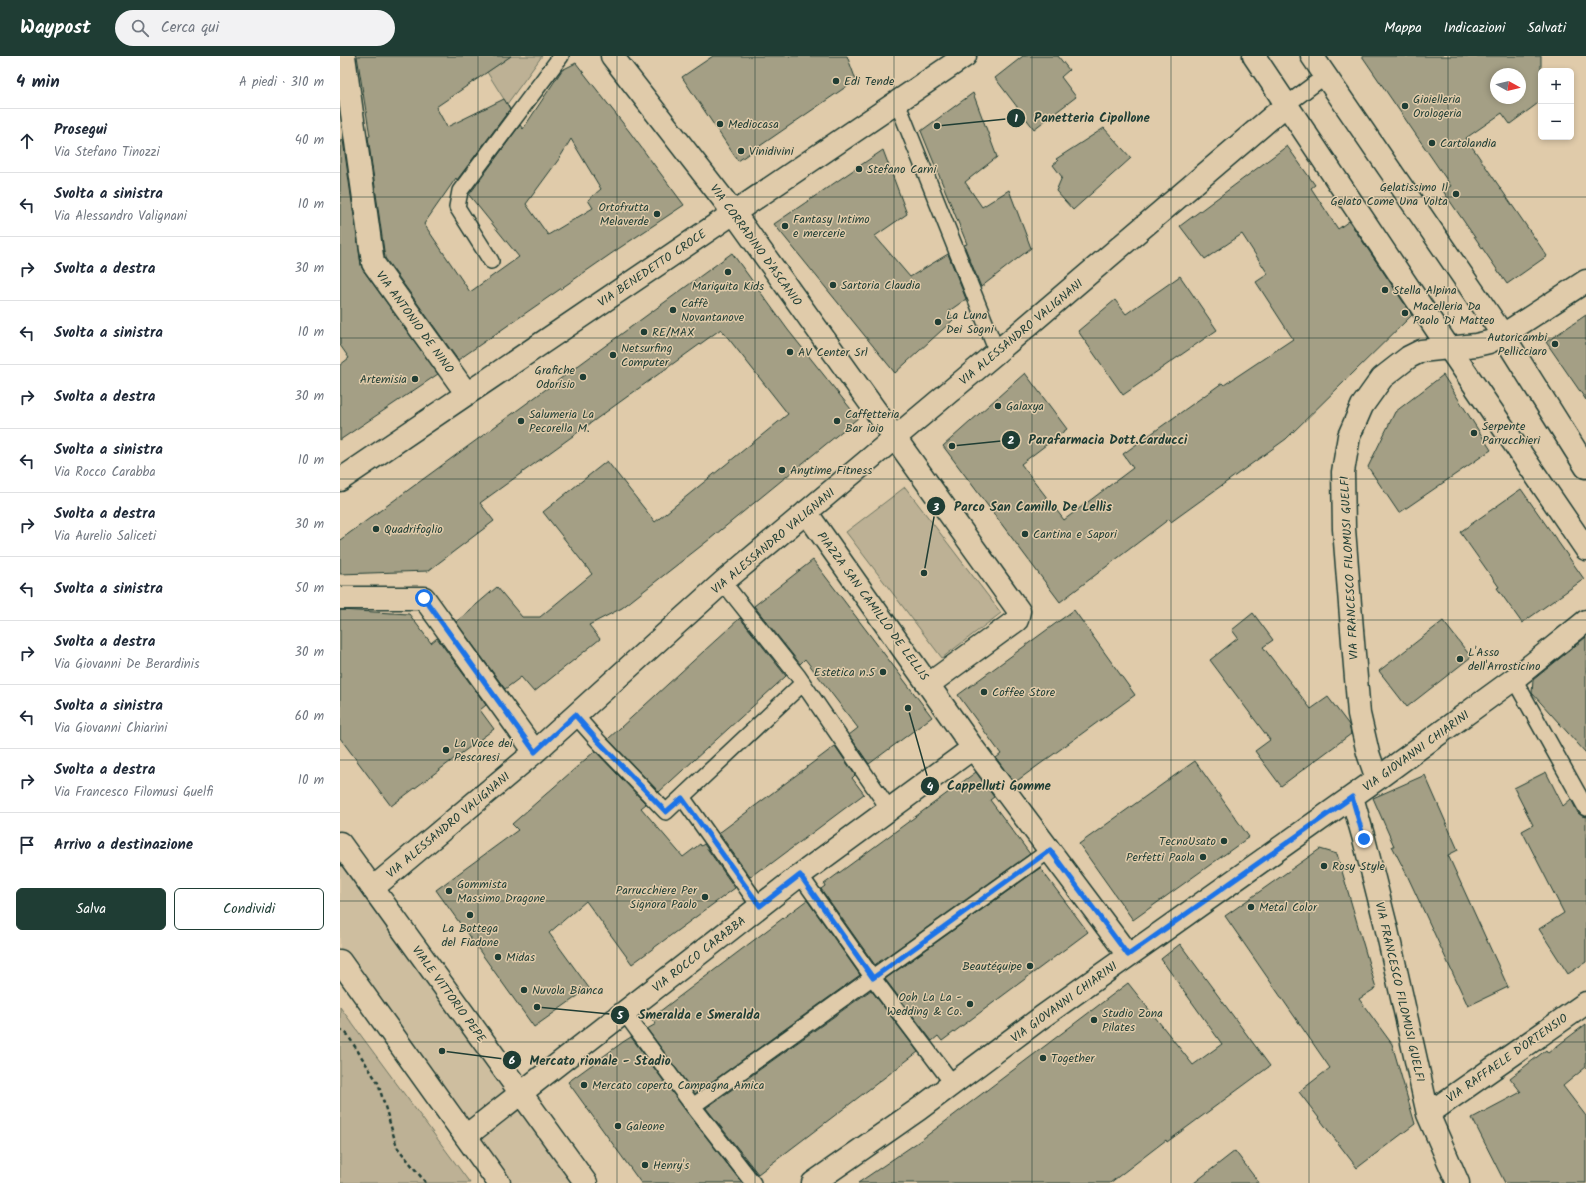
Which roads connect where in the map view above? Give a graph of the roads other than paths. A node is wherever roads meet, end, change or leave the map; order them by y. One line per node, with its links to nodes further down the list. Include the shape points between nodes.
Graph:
1 (344, 56): 16 (street, VIA ANTONIO DE NINO, via 373,263)
2 (561, 56): 11 (lane, via 460,191 457,207)
3 (612, 56): 10 (street, VIA CORRADINO D'ASCANIO)
4 (965, 56): 8 (street, VIA BENEDETTO CROCE)
5 (1254, 56): 9 (street)
6 (1312, 56): 7 (street)
7 (1326, 76): 9 (lane, VIA ALESSANDRO VALIGNANI); 13 (street)
8 (897, 102): 10 (street, VIA BENEDETTO CROCE); 15 (lane)
9 (1286, 105): 14 (street); 15 (street, VIA ALESSANDRO VALIGNANI)
10 (734, 213): 16 (street, VIA BENEDETTO CROCE); 17 (street, VIA CORRADINO D'ASCANIO)
11 (491, 261)
12 (1586, 281): 13 (street, VIA FRANCESCO FILOMUSI GUELFI)
13 (1503, 335): 14 (street, VIA FRANCESCO FILOMUSI GUELFI, via 1489,342); 18 (street)
14 (1449, 348): 21 (street); 31 (street, VIA FRANCESCO FILOMUSI GUELFI, via 1421,352 1409,357 1382,378 1362,406 1349,436 1343,472 1344,529 1353,642 1359,714)
15 (998, 352): 17 (street, VIA ALESSANDRO VALIGNANI)
16 (467, 394): 19 (street, VIA BENEDETTO CROCE)
17 (895, 438): 20 (street, VIA ALESSANDRO VALIGNANI); 27 (street, PIAZZA SAN CAMILLO DE LELLIS, via 1019,610 1018,620)
18 (1586, 468)
19 (340, 480)
20 (806, 512): 22 (street, VIA ALESSANDRO VALIGNANI); 27 (street, PIAZZA SAN CAMILLO DE LELLIS)
21 (1586, 549)
22 (723, 582): 26 (lane); 28 (street, VIA ALESSANDRO VALIGNANI)
23 (340, 598): 30 (street, via 424,598)
24 (1586, 621): 25 (street, VIA GIOVANNI CHIARINI)
25 (1514, 679): 31 (street, VIA GIOVANNI CHIARINI); 34 (lane)
26 (803, 683): 33 (lane); 35 (lane)
27 (929, 684): 29 (street)
28 (575, 715): 30 (street, VIA ALESSANDRO VALIGNANI); 33 (lane, via 666,812)
29 (973, 748): 35 (street, VIA ROCCO CARABBA); 37 (street)
30 (535, 752): 39 (street, VIA ALESSANDRO VALIGNANI)
31 (1377, 779): 32 (street, VIA GIOVANNI CHIARINI)
32 (1352, 797): 41 (street, VIA GIOVANNI CHIARINI); 49 (street, VIA FRANCESCO FILOMUSI GUELFI, via 1386,926)
33 (682, 798): 40 (lane)
34 (1586, 808)
35 (889, 809): 38 (street, VIA ROCCO CARABBA)
36 (341, 847): 39 (street, VIALE VITTORIO PEPE)
37 (1050, 850): 41 (street); 43 (lane)
38 (800, 875): 40 (street, VIA ROCCO CARABBA); 43 (lane)
39 (373, 888): 47 (street, VIALE VITTORIO PEPE)
40 (760, 906): 45 (street, VIA ROCCO CARABBA)
41 (1128, 955): 46 (street, VIA GIOVANNI CHIARINI)
42 (340, 961): 50 (street)
43 (873, 978): 46 (lane); 48 (lane)
44 (1586, 1003): 49 (street, VIA RAFFAELE D'ORTENSIO)
45 (624, 1012): 47 (street, VIA ROCCO CARABBA); 48 (lane)
46 (953, 1084): 54 (street, VIA GIOVANNI CHIARINI)
47 (520, 1092): 50 (street, VIA ROCCO CARABBA); 52 (street, VIALE VITTORIO PEPE)
48 (693, 1106): 53 (lane)
49 (1428, 1114): 55 (street, VIA FRANCESCO FILOMUSI GUELFI)
50 (466, 1136): 51 (street)
51 (499, 1183)
52 (586, 1183)
53 (753, 1183)
54 (813, 1183)
55 (1458, 1183)

